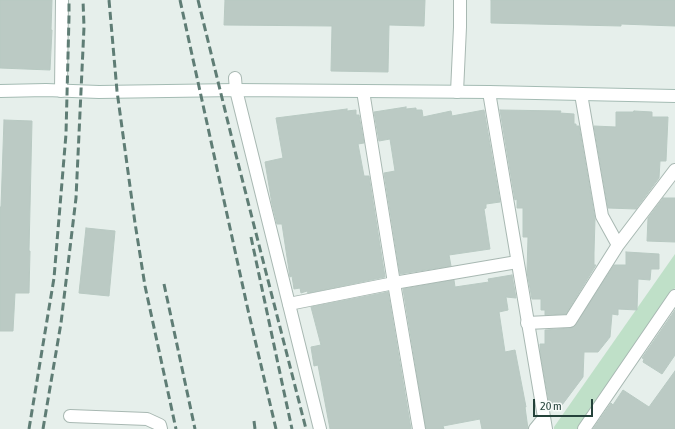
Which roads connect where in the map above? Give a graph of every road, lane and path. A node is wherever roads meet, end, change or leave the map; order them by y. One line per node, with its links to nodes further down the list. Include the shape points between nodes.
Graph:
1 (62, 0): 5 (street)
2 (460, 0): 7 (street)
3 (236, 84): 5 (street, via 99,92); 6 (street); 16 (street)
4 (0, 91): 5 (street)
5 (61, 91)
6 (363, 91): 7 (street); 14 (street)
7 (457, 92): 8 (street)
8 (489, 92): 9 (street); 13 (street)
9 (581, 94): 10 (street); 12 (street, via 602,216)
10 (675, 96)
11 (675, 170): 12 (street)
12 (618, 245): 17 (street, via 570,321)
13 (517, 262): 14 (street); 17 (street)
14 (394, 283): 16 (street); 22 (street)
15 (675, 296): 24 (street)
16 (289, 304): 21 (street)
17 (527, 323): 19 (street)
18 (70, 416): 20 (street, via 147,419 160,425)
19 (545, 424): 23 (street)
20 (161, 429)
21 (320, 429)
22 (419, 429)
23 (535, 429)
24 (584, 429)

